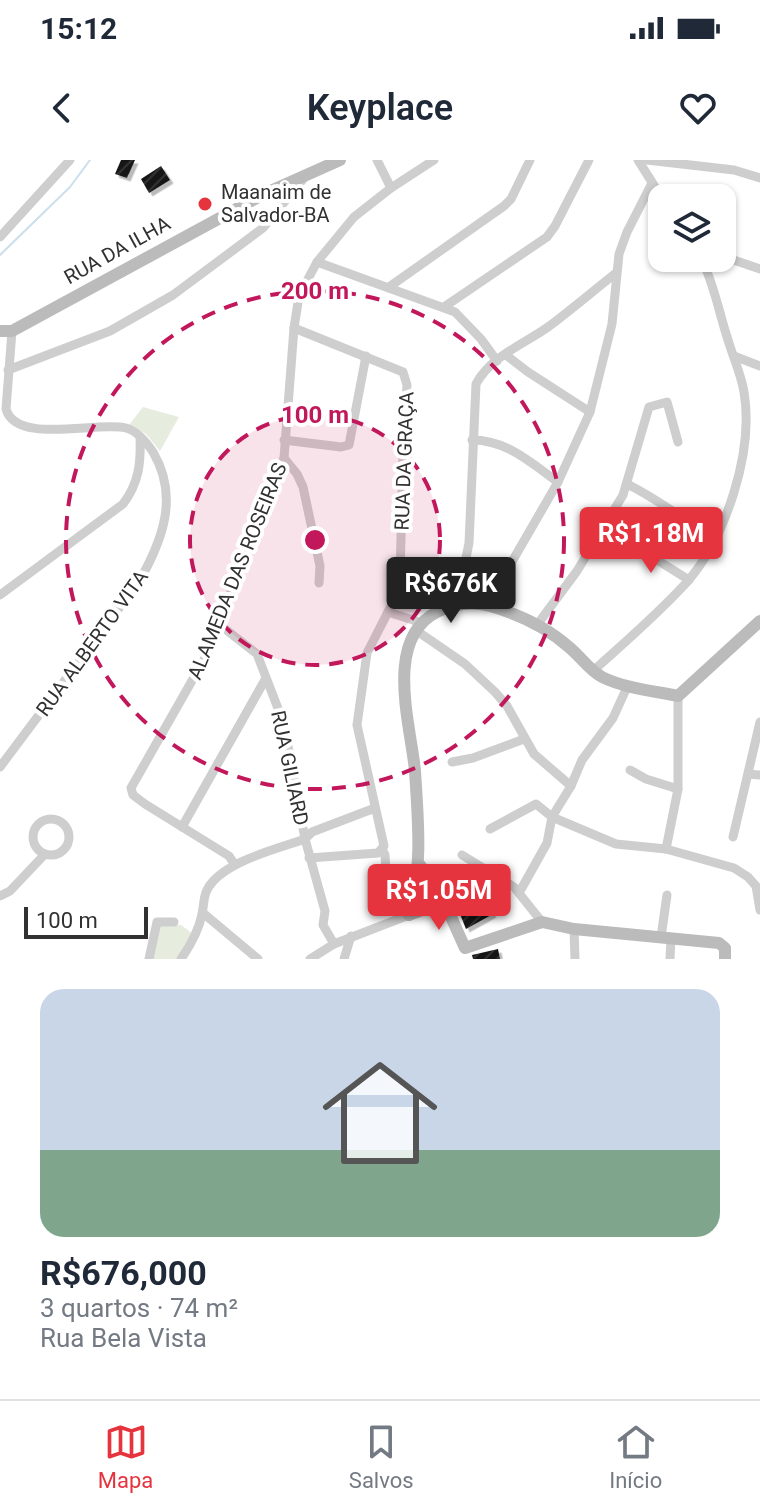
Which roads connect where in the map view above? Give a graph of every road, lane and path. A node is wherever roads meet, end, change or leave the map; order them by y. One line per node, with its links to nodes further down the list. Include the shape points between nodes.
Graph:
1 (70, 160): 14 (street)
2 (340, 160): 9 (main road, RUA DA ILHA)
3 (377, 160): 13 (street)
4 (434, 160): 13 (street, ALAMEDA DAS ROSEIRAS)
5 (530, 160): 20 (street, via 504,206)
6 (589, 160): 21 (street, via 547,237)
7 (638, 160): 12 (street)
8 (647, 160): 11 (street)
9 (326, 163): 10 (main road, RUA DA ILHA)
10 (310, 172): 23 (main road, RUA DA ILHA); 29 (street, via 263,228 173,295 110,331)
11 (760, 178)
12 (652, 183): 19 (street, via 627,232)
13 (391, 188): 16 (street, ALAMEDA DAS ROSEIRAS, via 354,217)
14 (0, 237)
15 (736, 261): 17 (street)
16 (317, 262): 20 (street); 22 (street, ALAMEDA DAS ROSEIRAS, via 299,296)
17 (760, 269)
18 (706, 272): 26 (street)
19 (616, 273): 24 (street); 30 (street, via 612,324)
20 (389, 287): 21 (street)
21 (444, 307): 27 (street, via 463,318)
22 (294, 328): 25 (street, RUA DA GRAÇA); 32 (street, ALAMEDA DAS ROSEIRAS)
23 (6, 331): 29 (street)
24 (506, 355): 27 (street); 30 (street)
25 (366, 356): 32 (street, via 349,445); 45 (street, RUA DA GRAÇA, via 403,372 407,385 400,579)
26 (734, 356): 28 (street); 38 (street, via 745,398 744,445 730,504)
27 (497, 361): 33 (street, via 476,384)
28 (760, 366)
29 (8, 370): 31 (street, via 6,409 17,425 124,428)
30 (590, 412): 36 (street)
31 (140, 437): 42 (street, via 138,477 123,504); 57 (street, RUA ALBERTO VITA, via 157,458 168,502 156,551 140,580)
32 (284, 440): 35 (street, ALAMEDA DAS ROSEIRAS)
33 (472, 440): 36 (street, via 509,448); 43 (street, via 469,543)
34 (678, 442): 37 (street, via 667,402 649,407)
35 (284, 458): 41 (street, via 303,487); 47 (street, ALAMEDA DAS ROSEIRAS)
36 (558, 482): 44 (street)
37 (627, 484): 38 (street); 48 (street, via 577,571)
38 (715, 538): 40 (street)
39 (630, 543): 40 (street)
40 (689, 580): 50 (street)
41 (319, 583)
42 (0, 595)
43 (457, 603): 44 (main road); 49 (main road)
44 (487, 605): 48 (main road)
45 (388, 612): 49 (street); 63 (street, RUA DA GRAÇA, via 367,653 357,725)
46 (760, 621): 53 (main road)
47 (220, 625): 51 (street, RUA GILIARD, via 255,650); 65 (street, ALAMEDA DAS ROSEIRAS, via 132,786 133,795)
48 (537, 625): 50 (main road)
49 (419, 627): 55 (street, via 495,692); 74 (main road, via 406,664 404,699)
50 (593, 671): 52 (main road)
51 (266, 678): 65 (street); 68 (street, RUA GILIARD, via 284,724)
52 (628, 685): 53 (main road); 61 (street)
53 (678, 696): 62 (street)
54 (760, 722): 59 (street)
55 (524, 739): 56 (street); 61 (street)
56 (452, 762)
57 (0, 767)
58 (630, 770): 62 (street)
59 (748, 774): 60 (street); 67 (street)
60 (760, 775)
61 (571, 786): 64 (street)
62 (678, 789): 69 (street)
63 (375, 808): 68 (street); 70 (street, RUA DA GRAÇA)
64 (552, 817): 66 (street, via 536,804); 69 (street, via 616,844); 77 (street, via 547,843)
65 (182, 827): 75 (street)
66 (490, 829)
67 (733, 837)
68 (305, 839): 73 (street, RUA GILIARD); 75 (street)
69 (666, 849): 81 (street, via 748,877 756,886)
70 (380, 851): 73 (street); 76 (street, RUA DA GRAÇA, via 385,855)
71 (45, 854): 79 (street)
72 (462, 855): 77 (street)
73 (309, 858): 89 (street, RUA GILIARD, via 325,911 323,925)
74 (419, 864): 80 (main road); 83 (main road)
75 (235, 865): 82 (street, via 209,886)
76 (387, 886)
77 (519, 893): 85 (street)
78 (667, 895): 88 (street)
79 (0, 896)
80 (444, 902): 83 (main road); 90 (main road)
81 (760, 910)
82 (203, 913): 93 (street); 94 (street)
83 (409, 915): 87 (street)
84 (174, 922): 92 (street, via 157,922)
85 (542, 922): 86 (main road); 90 (main road)
86 (574, 929): 88 (main road); 97 (street)
87 (351, 936): 89 (street); 96 (street)
88 (666, 937): 91 (main road, via 719,943); 98 (street)
89 (334, 944): 95 (street)
90 (467, 953)
91 (725, 955)
92 (149, 959)
93 (181, 959)
94 (258, 959)
95 (310, 959)
96 (344, 959)
97 (575, 959)
98 (670, 959)

